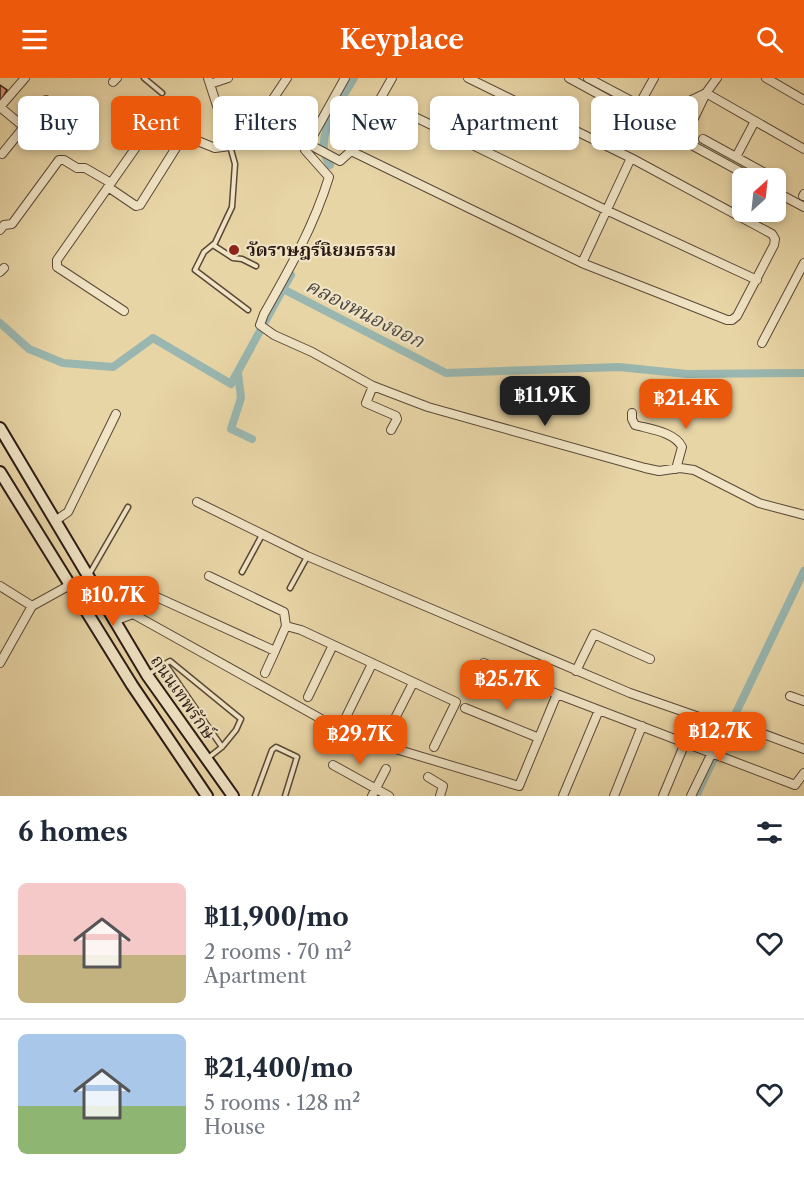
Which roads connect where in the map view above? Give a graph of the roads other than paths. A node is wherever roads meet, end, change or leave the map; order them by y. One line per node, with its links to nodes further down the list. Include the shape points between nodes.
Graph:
1 (25, 78): 22 (street)
2 (144, 78): 14 (lane)
3 (228, 78): 13 (street)
4 (287, 78): 17 (street)
5 (345, 78): 27 (street)
6 (392, 78): 18 (street)
7 (468, 78): 40 (street)
8 (569, 78): 19 (street)
9 (588, 78): 10 (street, via 639,105)
10 (654, 78)
11 (717, 78): 15 (street)
12 (766, 78): 21 (street)
13 (209, 81): 16 (street)
14 (162, 93)
15 (706, 93): 20 (street); 23 (street); 25 (street)
16 (214, 96)
17 (275, 96)
18 (382, 96)
19 (602, 96)
20 (698, 97)
21 (804, 100)
22 (0, 107): 26 (street)
23 (698, 110)
24 (418, 118): 46 (street)
25 (755, 121): 31 (street); 39 (street)
26 (18, 122)
27 (318, 129)
28 (18, 134): 38 (street)
29 (703, 139): 39 (street)
30 (698, 149): 41 (street)
31 (804, 149)
32 (134, 150): 43 (street)
33 (174, 150): 43 (street, via 138,206)
34 (231, 150): 48 (lane, via 235,164 232,207)
35 (305, 150): 56 (street, via 329,177 310,228 260,325)
36 (317, 150): 37 (street, via 339,161)
37 (351, 151): 49 (street)
38 (2, 154)
39 (736, 157): 42 (street)
40 (631, 158): 46 (street); 52 (street, via 772,234 774,245)
41 (733, 168)
42 (756, 168)
43 (110, 185): 47 (street, via 85,168 59,160 12,224); 54 (street, via 57,260 57,267)
44 (786, 197): 45 (street)
45 (804, 207)
46 (606, 210): 49 (street); 52 (street)
47 (0, 230)
48 (213, 245): 51 (lane); 53 (lane, via 204,252 195,270)
49 (582, 263): 52 (street, via 732,320)
50 (804, 263): 55 (street)
51 (256, 266)
52 (757, 280)
53 (248, 310)
54 (124, 311)
55 (762, 343)
56 (374, 386): 60 (street, via 366,403 396,416); 61 (street, via 428,407 568,447 659,471)
57 (632, 413): 61 (street, via 635,425 681,443)
58 (116, 414): 66 (street, via 68,512)
59 (0, 428): 66 (main road, ถนนเทพรักษ์)
60 (391, 430)
61 (676, 469): 65 (street, via 694,470 759,502)
62 (0, 472): 72 (main road, ถนนเทพรักษ์)
63 (197, 502): 67 (street)
64 (128, 507): 70 (lane)
65 (804, 515)
66 (55, 521): 70 (main road, ถนนเทพรักษ์)
67 (262, 534): 68 (street); 69 (lane)
68 (308, 556): 74 (lane); 85 (street)
69 (242, 572)
70 (88, 576): 75 (main road, ถนนเทพรักษ์)
71 (209, 576): 78 (street, via 284,612)
72 (70, 585): 76 (street); 112 (main road, ถนนเทพรักษ์)
73 (0, 586): 76 (street)
74 (290, 588)
75 (104, 601): 77 (main road, ถนนเทพรักษ์); 80 (street, via 139,589)
76 (32, 606): 82 (street)
77 (114, 621): 87 (main road, ถนนเทพรักษ์); 100 (street, via 133,614 341,730 519,786)
78 (286, 626): 79 (street); 80 (street)
79 (333, 645): 84 (street); 92 (street)
80 (275, 651): 86 (street)
81 (650, 659): 85 (street, via 594,634)
82 (0, 663)
83 (165, 664): 87 (lane); 102 (lane); 102 (lane, via 170,661 241,719)
84 (372, 664): 89 (street); 96 (street)
85 (576, 671): 105 (street, via 724,726)
86 (265, 673)
87 (147, 675): 106 (main road, ถนนเทพรักษ์)
88 (477, 678): 90 (street, via 484,663)
89 (413, 682): 99 (street); 103 (street, via 456,702)
90 (557, 693): 95 (street); 100 (street)
91 (790, 696): 93 (street)
92 (308, 697)
93 (804, 701)
94 (465, 708): 100 (street)
95 (599, 710): 97 (street); 118 (street)
96 (346, 717)
97 (642, 726): 101 (street); 119 (street)
98 (742, 726): 104 (street)
99 (387, 734)
100 (539, 738)
101 (685, 743): 105 (street); 120 (street)
102 (222, 747): 106 (lane)
103 (434, 747)
104 (804, 749)
105 (715, 755): 109 (street, via 795,785); 121 (street)
106 (207, 759): 113 (main road, ถนนเทพรักษ์)
107 (333, 765): 111 (street)
108 (386, 769): 111 (street)
109 (804, 773)
110 (428, 777): 117 (street, via 443,786)
111 (374, 792): 116 (street)
112 (207, 796)
113 (233, 796)
114 (255, 796): 115 (lane, via 274,747 297,757)
115 (285, 796)
116 (389, 796)
117 (440, 796)
118 (563, 796)
119 (614, 796)
120 (663, 796)
121 (691, 796)

